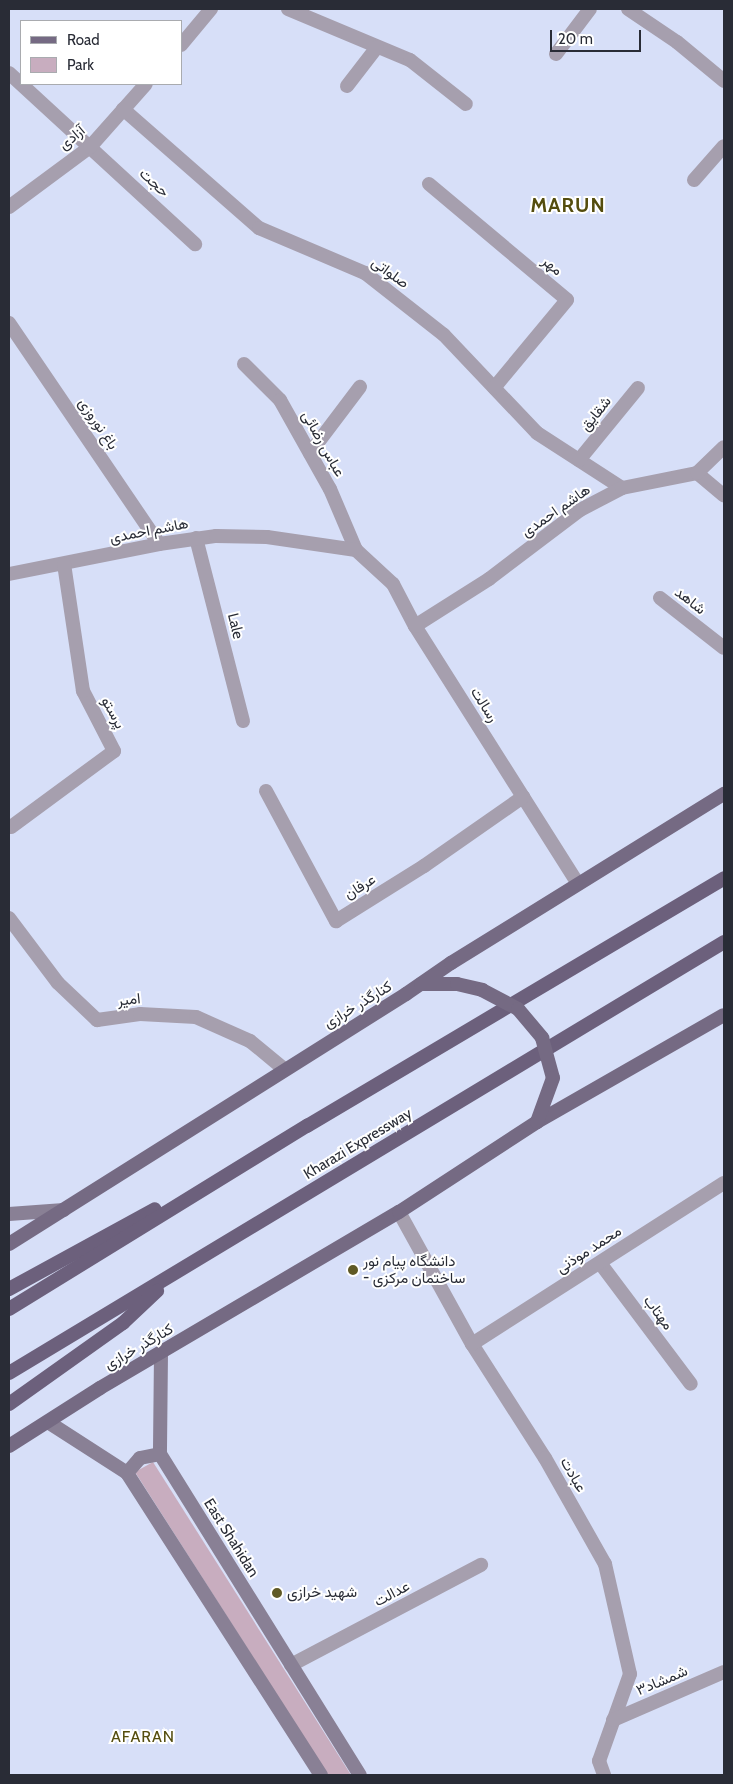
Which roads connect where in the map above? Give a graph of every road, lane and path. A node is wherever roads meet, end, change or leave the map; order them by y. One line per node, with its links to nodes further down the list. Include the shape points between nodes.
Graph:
1 (212, 9): 5 (street)
2 (288, 9): 6 (street)
3 (590, 9): 7 (street)
4 (628, 9): 9 (street, via 677,42)
5 (182, 44)
6 (377, 47): 13 (street); 14 (street, via 410,60)
7 (556, 54)
8 (9, 72): 10 (street, حجت)
9 (724, 81)
10 (20, 82)
11 (23, 85): 16 (street, حجت)
12 (145, 85): 15 (street, آزادی)
13 (346, 86)
14 (466, 104)
15 (123, 109): 16 (street, آزادی); 25 (street, صلواتی, via 259,228 365,273 444,335)
16 (90, 146): 20 (street, آزادی); 21 (street, حجت)
17 (724, 146): 18 (street)
18 (694, 180)
19 (429, 184): 25 (street, مهر, via 567,300)
20 (9, 207)
21 (195, 244)
22 (9, 323): 34 (street, باغ نوروزی)
23 (244, 364): 28 (street, عباس رضائی, via 280,400)
24 (360, 387): 28 (street)
25 (494, 388): 29 (street, صلواتی, via 537,433)
26 (638, 388): 29 (street, شقایق)
27 (724, 447): 30 (street)
28 (310, 453): 35 (street, عباس رضائی, via 330,489)
29 (579, 460): 31 (street, صلواتی)
30 (697, 472): 31 (street, هاشم احمدی); 32 (street)
31 (622, 488): 39 (street, هاشم احمدی, via 580,510 489,579)
32 (724, 496)
33 (196, 538): 34 (street, هاشم احمدی); 35 (street, هاشم احمدی, via 267,536); 41 (street, Lale)
34 (159, 544): 36 (street, هاشم احمدی)
35 (356, 550): 39 (street, رسالت, via 393,584)
36 (64, 564): 37 (street, هاشم احمدی); 45 (street, پرستو, via 83,691 114,751)
37 (9, 574)
38 (660, 598): 40 (street, شاهد)
39 (416, 626): 44 (street, رسالت)
40 (724, 648)
41 (243, 721)
42 (266, 791): 44 (street, عرفان, via 336,921 424,866)
43 (724, 794): 47 (main road, کنارگذر خرازی)
44 (523, 797): 47 (street, رسالت)
45 (11, 827)
46 (724, 878): 54 (highway)
47 (578, 884): 50 (main road, کنارگذر خرازی)
48 (9, 918): 52 (street, امیر, via 58,983 97,1020 140,1014 196,1017 250,1040)
49 (724, 942): 61 (highway, Kharazi Expressway)
50 (421, 984): 52 (main road, کنارگذر خرازی); 53 (main road, bridge, via 457,984 482,990 518,1009 542,1038 553,1078)
51 (724, 1015): 53 (main road, کنارگذر خرازی)
52 (284, 1069): 56 (main road, کنارگذر خرازی)
53 (537, 1122): 57 (main road, کنارگذر خرازی)
54 (307, 1126): 62 (highway); 63 (highway)
55 (724, 1183): 60 (street, محمد موذنی)
56 (64, 1210): 58 (main road); 59 (main road, کنارگذر خرازی)
57 (399, 1212): 64 (street, عبادت); 65 (main road, کنارگذر خرازی)
58 (9, 1214)
59 (9, 1244)
60 (600, 1263): 64 (street, محمد موذنی); 67 (street, مهتاب)
61 (174, 1274): 66 (highway, Kharazi Expressway); 68 (highway, via 123,1323)
62 (9, 1289)
63 (9, 1309)
64 (472, 1344): 76 (street, عبادت, via 545,1458 605,1564 630,1674)
65 (161, 1353): 69 (main road, کنارگذر خرازی); 71 (main road)
66 (9, 1374)
67 (691, 1384)
68 (9, 1404)
69 (48, 1422): 70 (main road, کنارگذر خرازی); 72 (main road)
70 (9, 1446)
71 (160, 1454): 72 (main road, via 140,1458); 74 (main road, East Shahidan)
72 (127, 1473): 77 (main road)
73 (480, 1565): 74 (street, عدالت)
74 (291, 1666): 78 (main road, East Shahidan)
75 (724, 1672): 76 (street, شمشاد۳)
76 (613, 1720): 79 (street, عبادت, via 599,1761)
77 (321, 1775)
78 (360, 1775)
79 (604, 1775)

